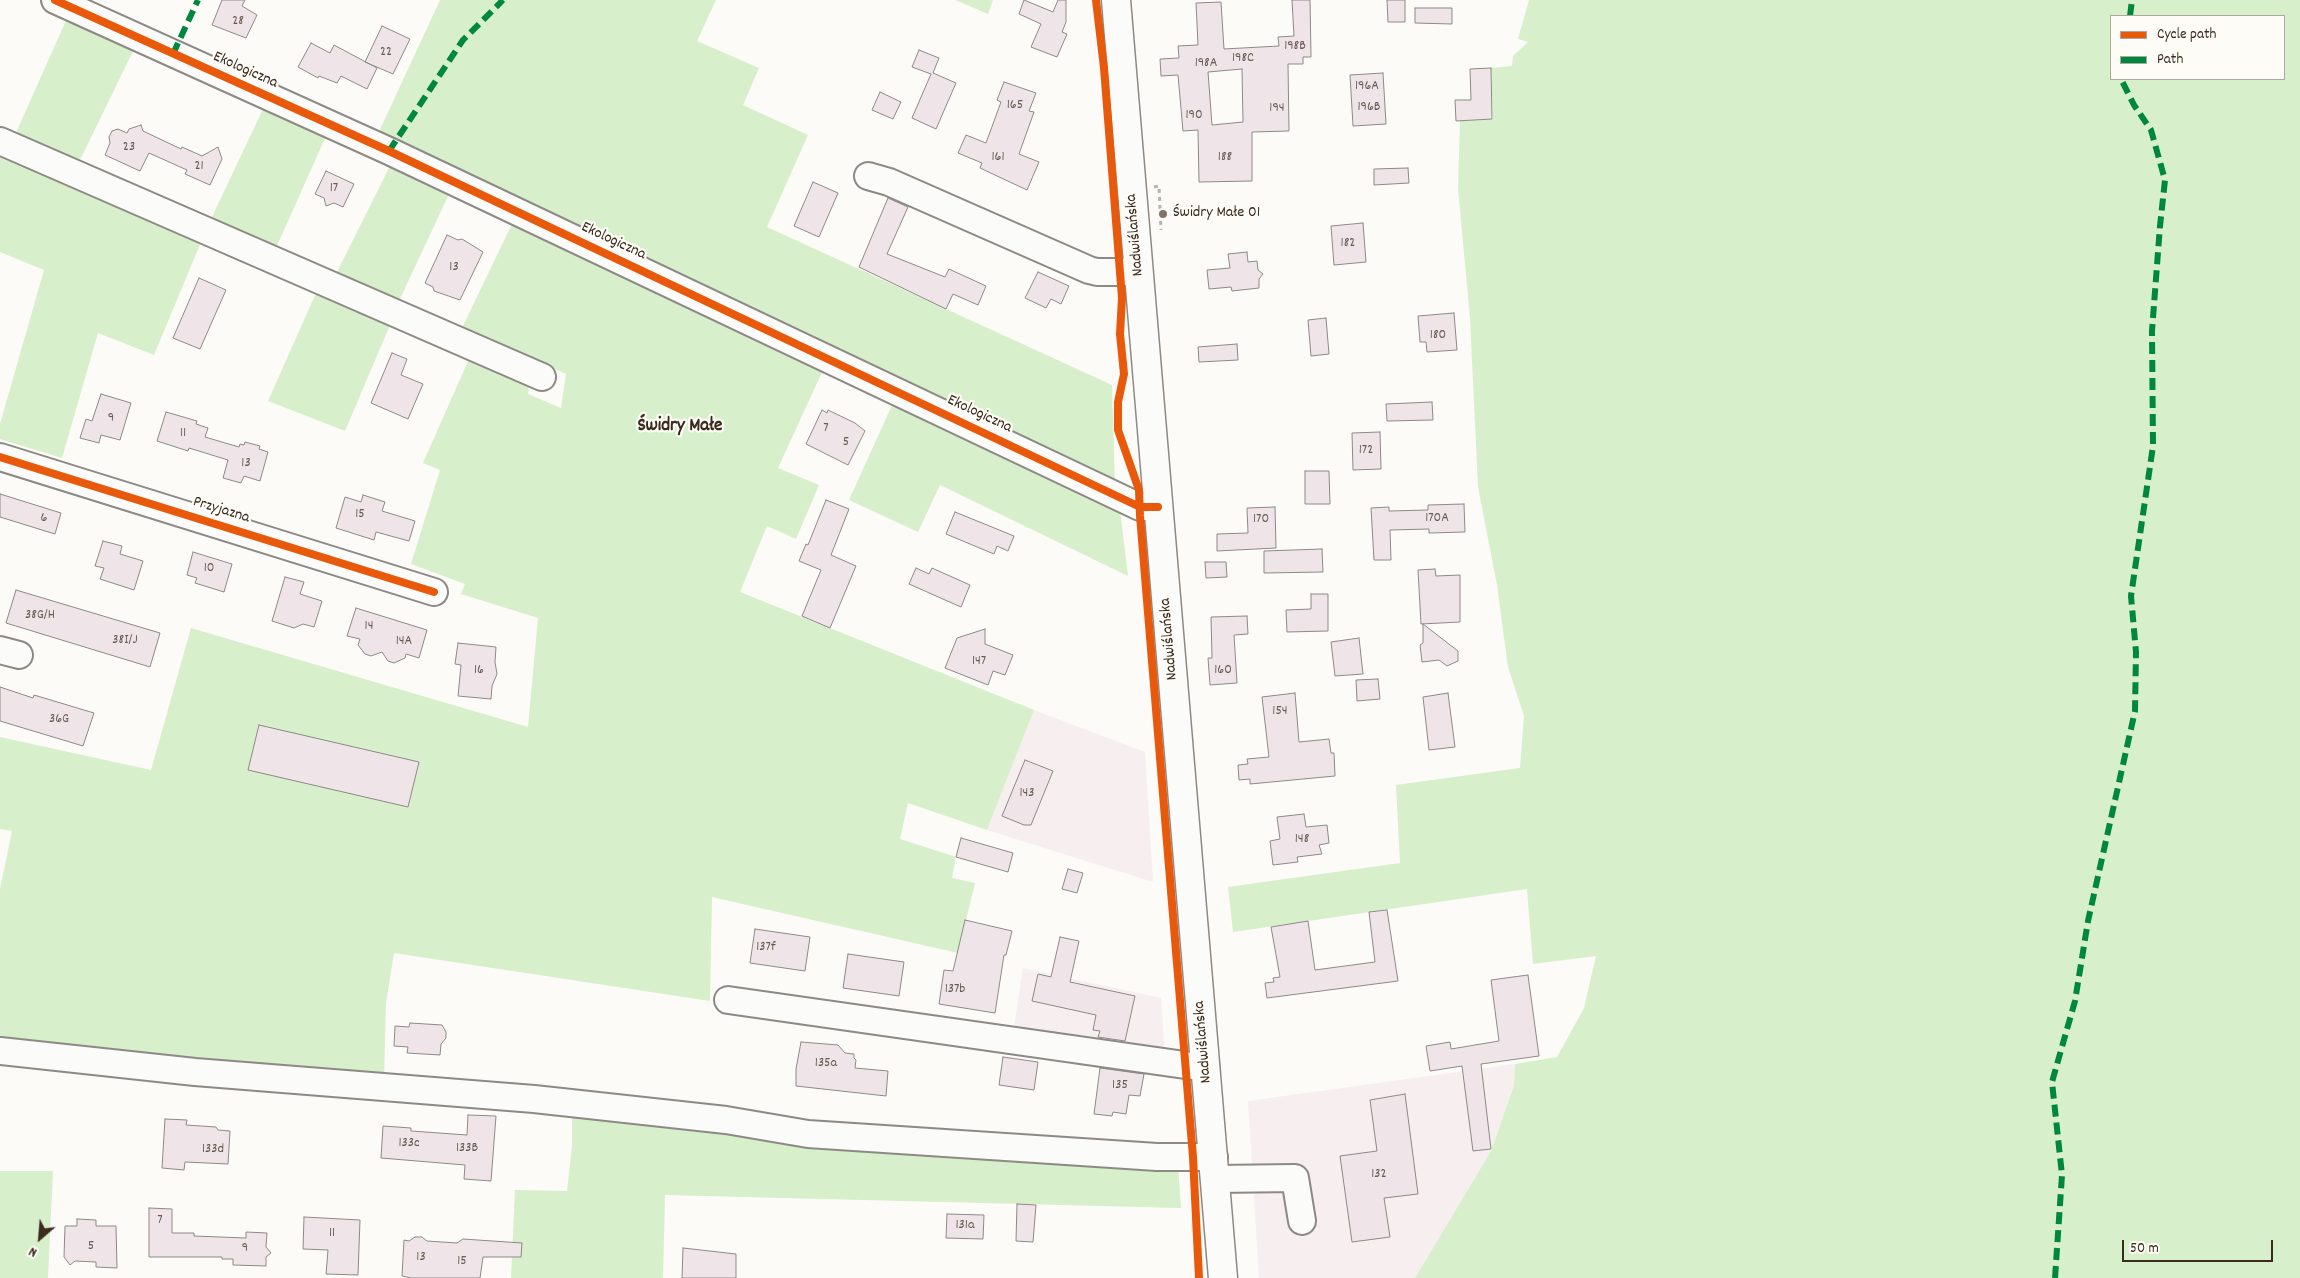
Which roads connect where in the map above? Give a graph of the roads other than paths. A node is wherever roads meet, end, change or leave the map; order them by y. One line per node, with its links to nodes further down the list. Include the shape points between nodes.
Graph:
1 (1116, 0): 5 (main road, Nadwiślańska)
2 (60, 1): 8 (street, Ekologiczna, via 388,151 1140,507)
3 (0, 141): 6 (street)
4 (868, 176): 5 (street, via 889,182 1089,270)
5 (1139, 272): 8 (main road, Nadwiślańska)
6 (542, 377)
7 (0, 457): 9 (street, Przyjazna)
8 (1158, 507): 12 (main road, Nadwiślańska)
9 (434, 592)
10 (728, 1000): 12 (street)
11 (0, 1051): 13 (street, via 195,1072 534,1099 726,1120 808,1134 1156,1158)
12 (1206, 1068): 13 (main road, Nadwiślańska)
13 (1215, 1168): 14 (street, via 1295,1178); 15 (main road, Nadwiślańska)
14 (1302, 1221)
15 (1223, 1278)

